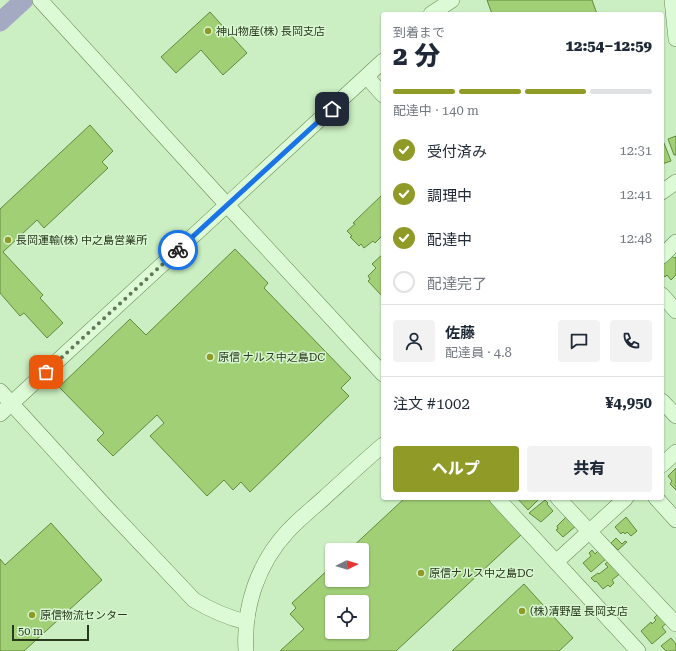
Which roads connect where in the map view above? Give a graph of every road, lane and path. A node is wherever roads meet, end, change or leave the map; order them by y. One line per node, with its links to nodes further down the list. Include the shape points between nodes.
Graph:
1 (40, 0): 11 (street)
2 (452, 0): 4 (street)
3 (672, 0): 5 (street)
4 (435, 12)
5 (676, 39)
6 (381, 63): 7 (street)
7 (366, 77): 8 (street); 11 (street)
8 (381, 93)
9 (676, 182): 10 (street)
10 (664, 191)
11 (227, 205): 16 (street); 19 (street)
12 (676, 242): 13 (street)
13 (664, 254)
14 (664, 297): 15 (street)
15 (676, 311)
16 (381, 372)
17 (0, 391): 19 (street)
18 (664, 402): 21 (street)
19 (12, 404): 20 (street); 32 (street, via 194,600 225,617)
20 (0, 414)
21 (676, 416)
22 (381, 446): 32 (street, via 288,530 274,547 256,581)
23 (676, 452): 24 (street)
24 (664, 463)
25 (499, 500): 31 (street)
26 (560, 500): 30 (street)
27 (624, 500): 30 (street)
28 (658, 500): 29 (street)
29 (676, 520)
30 (590, 532): 31 (street); 33 (street)
31 (556, 562): 35 (street)
32 (246, 622): 34 (street)
33 (676, 624)
34 (246, 651)
35 (638, 651)

